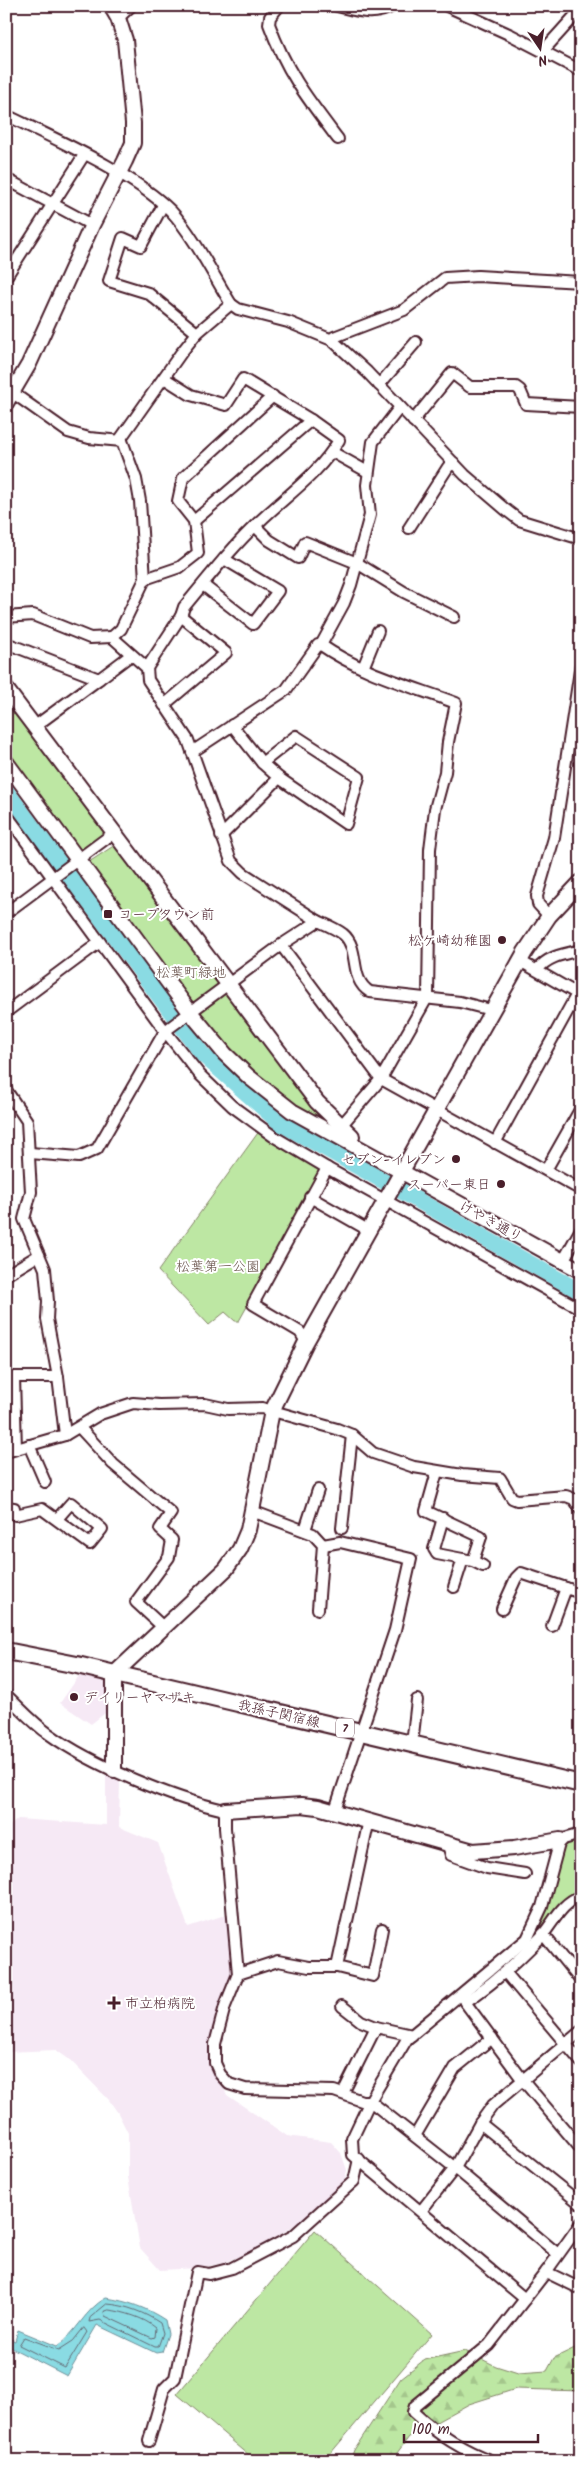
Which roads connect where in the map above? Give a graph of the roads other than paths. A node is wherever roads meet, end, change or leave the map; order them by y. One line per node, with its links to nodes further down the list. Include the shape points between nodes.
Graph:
1 (132, 6): 8 (street)
2 (279, 6): 12 (street, via 270,17 269,24 285,64)
3 (337, 6): 4 (street, via 368,13 379,13)
4 (394, 6)
5 (446, 6): 7 (street)
6 (581, 9): 9 (street)
7 (470, 10): 9 (street)
8 (114, 12): 14 (street, via 125,40 133,123 133,142)
9 (543, 51): 10 (street)
10 (581, 71)
11 (6, 114): 13 (street)
12 (338, 139)
13 (84, 155): 14 (street); 16 (street)
14 (118, 173): 17 (street); 18 (street)
15 (6, 179): 16 (street)
16 (53, 204): 18 (street); 19 (street)
17 (163, 205): 21 (street, via 180,222); 22 (street, via 141,246 123,238 110,281 148,293)
18 (92, 225): 28 (street, via 58,302)
19 (6, 276)
20 (581, 282): 23 (street, via 478,276 445,278 404,310)
21 (231, 304): 22 (street); 23 (street)
22 (197, 333): 25 (street)
23 (332, 340): 26 (street)
24 (416, 342): 26 (street)
25 (164, 378): 27 (street, via 191,395 226,404 243,379); 33 (street)
26 (379, 385): 29 (street)
27 (273, 396): 31 (street); 37 (street, via 183,478 178,501)
28 (9, 398): 33 (street, via 68,432)
29 (400, 407): 32 (street); 36 (street, via 373,442)
30 (581, 408): 32 (street, via 526,404 516,387 470,387 452,373)
31 (312, 420): 34 (street, via 339,440); 37 (street)
32 (413, 421): 35 (street)
33 (122, 441): 43 (street, via 140,501)
34 (332, 452): 36 (street); 38 (street, via 319,468)
35 (454, 463): 39 (street, via 448,467); 40 (street, via 519,520)
36 (368, 472): 42 (street, via 370,515)
37 (194, 521): 43 (street, via 198,553 180,567)
38 (255, 526): 41 (street); 42 (street, via 269,540 298,558 305,542)
39 (409, 528)
40 (581, 539)
41 (224, 559): 44 (street); 44 (street, via 278,591 253,624)
42 (357, 563): 47 (street); 51 (street, via 344,603)
43 (145, 579): 49 (street, via 121,629)
44 (203, 585): 45 (street, via 184,607)
45 (181, 616): 54 (street); 58 (street, via 226,653)
46 (6, 617): 49 (street, via 33,615 90,638)
47 (454, 617)
48 (378, 630): 55 (street)
49 (112, 638): 52 (street)
50 (6, 644): 56 (street)
51 (321, 645): 55 (street); 59 (street, via 286,690)
52 (131, 655): 54 (street); 56 (street)
53 (581, 664): 72 (street, via 554,838 537,896 538,904)
54 (147, 668): 58 (street, via 148,680)
55 (363, 668): 81 (street, via 456,703 445,772 434,809 430,849)
56 (99, 679): 60 (street)
57 (6, 689): 60 (street)
58 (164, 705): 61 (street, via 188,740)
59 (232, 725): 61 (street); 63 (street)
60 (34, 727): 66 (street)
61 (192, 752): 67 (street)
62 (6, 762): 68 (street)
63 (262, 763): 64 (street); 64 (street, via 296,736 359,777 346,824)
64 (279, 778): 67 (street)
65 (6, 814): 69 (street)
66 (115, 832): 68 (street); 79 (street)
67 (221, 836): 73 (street, via 231,862 243,873)
68 (75, 861): 69 (street); 84 (street)
69 (55, 876): 71 (street); 74 (street)
70 (581, 882): 72 (street)
71 (6, 913)
72 (549, 916): 77 (street)
73 (318, 921): 75 (street); 81 (street, via 344,935 361,987 370,992)
74 (100, 942): 83 (street); 85 (street)
75 (281, 946): 79 (street); 86 (street)
76 (581, 950): 78 (street, via 544,961)
77 (520, 961): 78 (street); 82 (street)
78 (537, 970): 80 (street)
79 (228, 985): 84 (street); 90 (street, via 316,1102)
80 (579, 995): 91 (street)
81 (428, 998): 82 (street); 86 (street)
82 (491, 1010): 89 (street)
83 (6, 1012)
84 (187, 1015): 85 (street); 95 (street, via 249,1077 284,1105)
85 (168, 1029): 92 (street, via 97,1149 79,1157); 93 (street, via 200,1075 232,1106 273,1136)
86 (381, 1079): 89 (street); 90 (street)
87 (6, 1090): 92 (street, via 27,1121)
88 (581, 1108): 94 (street)
89 (436, 1109): 91 (street); 95 (street)
90 (340, 1127): 95 (street)
91 (495, 1143): 94 (street)
92 (30, 1153): 101 (street, via 31,1192 24,1219)
93 (327, 1168): 97 (street); 98 (street)
94 (546, 1170): 96 (street)
95 (398, 1176): 98 (street); 102 (street, けやき通り)
96 (581, 1190)
97 (310, 1197): 100 (street); 106 (street, via 252,1304 300,1332)
98 (386, 1198): 100 (street); 105 (street)
99 (581, 1229): 102 (street)
100 (368, 1230): 106 (street)
101 (39, 1255): 104 (street); 107 (street, via 45,1269 46,1319)
102 (563, 1261): 103 (street, けやき通り)
103 (581, 1271)
104 (6, 1275)
105 (581, 1309)
106 (306, 1342): 108 (street)
107 (58, 1377): 110 (street); 113 (street, via 14,1377)
108 (272, 1411): 109 (street, via 262,1408 228,1409 205,1404 133,1403 100,1414); 111 (street); 119 (street)
109 (80, 1428): 110 (street); 133 (street, via 114,1464 171,1513 160,1529 172,1540 169,1557 136,1602)
110 (65, 1435): 112 (street)
111 (352, 1435): 114 (street, via 373,1453); 122 (street)
112 (29, 1445): 113 (street); 115 (street)
113 (11, 1450)
114 (437, 1472): 118 (street, via 494,1476 500,1478 512,1498 517,1500 566,1496 574,1499); 120 (street, via 426,1510)
115 (45, 1482)
116 (318, 1490): 123 (street)
117 (6, 1507): 121 (street, via 14,1508 15,1515 42,1509)
118 (581, 1510)
119 (252, 1511): 123 (street); 133 (street, via 244,1542 226,1569)
120 (443, 1518): 125 (street, via 481,1537); 125 (street, via 434,1549 437,1554)
121 (57, 1519)
122 (342, 1528)
123 (305, 1530): 124 (street)
124 (322, 1545): 130 (street); 138 (street, via 340,1542 411,1559 395,1630)
125 (468, 1560): 126 (street); 127 (street)
126 (483, 1566)
127 (454, 1587)
128 (566, 1588): 129 (street); 131 (street, via 521,1573); 132 (street)
129 (581, 1593)
130 (318, 1609)
131 (502, 1609)
132 (552, 1626)
133 (163, 1627): 135 (street)
134 (6, 1651): 135 (main road, 我孫子関宿線 / 7)
135 (114, 1674): 138 (main road, 我孫子関宿線 / 7); 140 (street)
136 (6, 1695): 140 (street, via 49,1734)
137 (417, 1700): 139 (street)
138 (361, 1732): 139 (main road, 我孫子関宿線 / 7); 143 (street)
139 (412, 1744): 141 (main road, 我孫子関宿線 / 7)
140 (114, 1770): 142 (street, via 197,1804)
141 (581, 1784)
142 (225, 1810): 143 (street, via 302,1805); 154 (street)
143 (334, 1810): 144 (street)
144 (370, 1820): 147 (street); 152 (street)
145 (581, 1834): 146 (street)
146 (560, 1840): 147 (street, via 490,1850); 156 (street, via 542,1907 528,1939)
147 (448, 1845): 148 (street, via 450,1855 487,1868)
148 (525, 1874)
149 (581, 1896): 151 (street, via 560,1910)
150 (382, 1929): 152 (street, via 373,1976)
151 (543, 1934): 153 (street); 155 (street)
152 (337, 1967): 154 (street, via 309,1967 278,1961)
153 (504, 1972): 156 (street, via 484,1990); 162 (street)
154 (238, 1974): 165 (street, via 215,2044 215,2063 220,2074 229,2084 245,2089)
155 (581, 1980)
156 (463, 1999): 160 (street); 161 (street)
157 (342, 2006): 158 (street, via 361,2021)
158 (376, 2027): 160 (street); 165 (street)
159 (581, 2031): 162 (street)
160 (412, 2035): 166 (street)
161 (492, 2038): 164 (street); 168 (street, via 455,2068)
162 (565, 2044): 163 (street); 164 (street)
163 (581, 2062)
164 (522, 2079): 167 (street, via 493,2104); 169 (street)
165 (343, 2093): 166 (street)
166 (370, 2101): 168 (street); 170 (street, via 352,2139 353,2155)
167 (480, 2123): 171 (street); 172 (street)
168 (415, 2136): 171 (street)
169 (581, 2149)
170 (359, 2159): 173 (street); 179 (street, via 354,2181 294,2236 232,2268 209,2274 197,2272 175,2378 164,2389)
171 (455, 2168): 173 (street); 175 (street)
172 (581, 2204)
173 (422, 2211): 178 (street)
174 (581, 2223): 175 (street)
175 (558, 2254): 176 (street)
176 (546, 2272): 177 (street); 178 (street)
177 (581, 2289)
178 (525, 2299): 180 (street, via 489,2345 415,2406 413,2412 437,2434)
179 (149, 2441)
180 (492, 2461)

